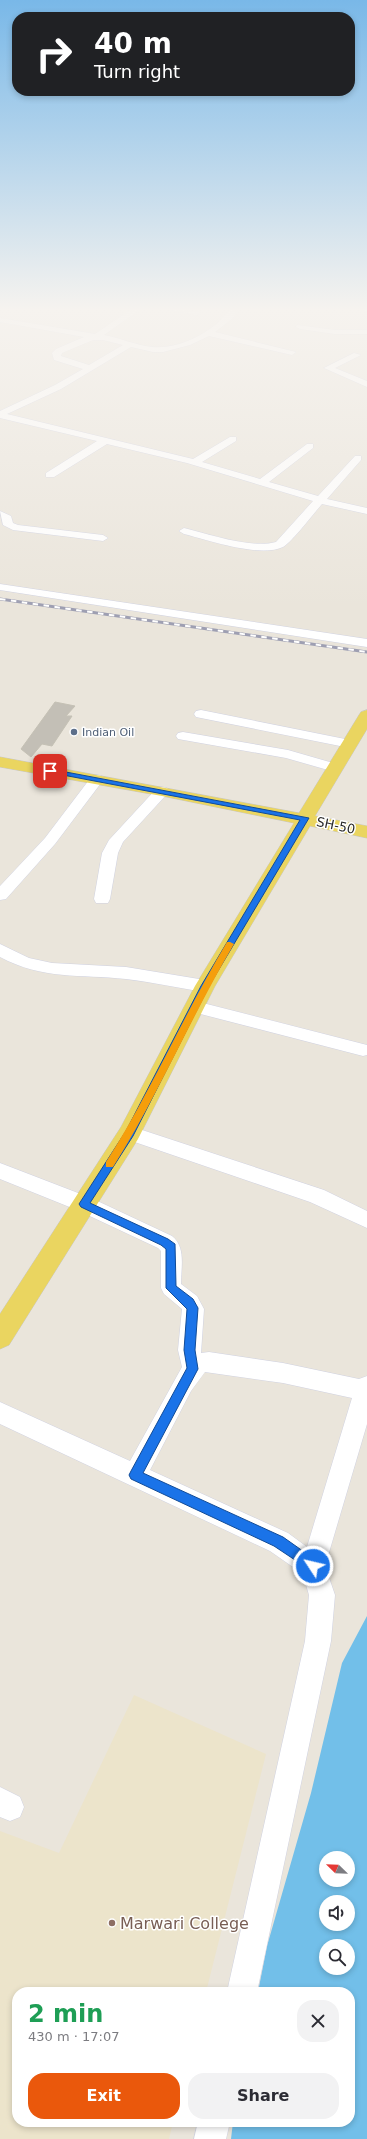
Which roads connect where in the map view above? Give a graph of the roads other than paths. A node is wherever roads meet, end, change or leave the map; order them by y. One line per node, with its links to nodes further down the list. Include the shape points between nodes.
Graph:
1 (15, 408): 2 (street)
2 (0, 415): 4 (street)
3 (233, 439): 7 (street)
4 (106, 440): 7 (street); 8 (street)
5 (310, 446): 9 (street)
6 (358, 458): 10 (street)
7 (195, 462): 9 (street)
8 (50, 475)
9 (262, 482): 10 (street)
10 (319, 500): 11 (street); 14 (street, via 275,547)
11 (367, 511)
12 (0, 514): 13 (street, via 7,518)
13 (4, 529): 15 (street)
14 (184, 531)
15 (103, 538)
16 (0, 587): 17 (street)
17 (367, 643)
18 (201, 714): 21 (street)
19 (367, 715): 21 (main road)
20 (183, 736): 23 (street, via 288,754)
21 (350, 744): 23 (main road)
22 (0, 762): 24 (main road, SH-50)
23 (335, 768): 26 (main road)
24 (97, 779): 25 (main road, SH-50); 28 (street, via 50,841)
25 (162, 791): 26 (main road, SH-50); 29 (street, via 116,840 110,853)
26 (305, 818): 27 (main road, SH-50); 31 (main road)
27 (367, 832)
28 (0, 895)
29 (102, 899)
30 (0, 950): 31 (street, via 24,963 45,968 126,973)
31 (205, 986): 32 (main road)
32 (195, 1007): 33 (street); 34 (main road)
33 (363, 1050)
34 (130, 1133): 36 (main road); 37 (street, via 317,1196)
35 (0, 1171): 36 (street)
36 (84, 1204): 38 (main road); 39 (street, via 171,1247 171,1288 190,1302 193,1308 189,1350)
37 (367, 1220)
38 (0, 1337)
39 (193, 1369): 40 (street, via 200,1363 209,1362); 42 (street)
40 (366, 1388): 43 (street)
41 (0, 1413): 42 (street)
42 (135, 1475): 43 (street, via 279,1542)
43 (313, 1566): 44 (street, via 322,1595 318,1641)
44 (243, 1987)
45 (213, 2127): 46 (street)
46 (210, 2139)

